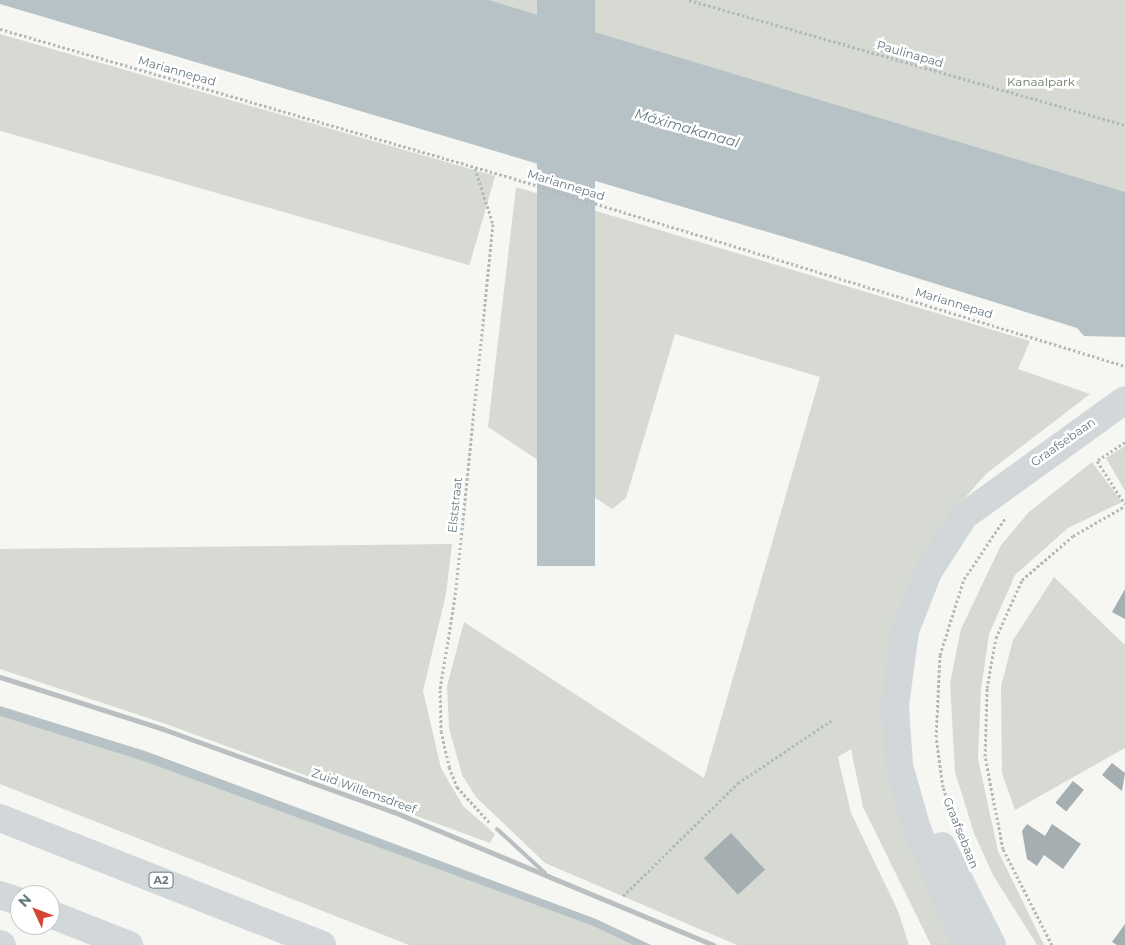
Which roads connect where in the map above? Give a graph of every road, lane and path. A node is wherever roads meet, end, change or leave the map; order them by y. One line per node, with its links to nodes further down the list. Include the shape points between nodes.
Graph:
1 (689, 0): 3 (path, Paulinapad)
2 (0, 29): 4 (path, Mariannepad)
3 (1125, 125)
4 (475, 167): 5 (path, Mariannepad); 15 (path, Elststraat, via 493,224 440,690 441,731 457,786)
5 (1125, 366)
6 (1114, 407): 9 (main road, Graafsebaan)
7 (1122, 436): 8 (path)
8 (1125, 441): 10 (path, via 1097,461)
9 (1003, 486): 23 (main road, Graafsebaan, via 964,516 938,554 912,611 897,674 896,741 904,790); 24 (main road, Graafsebaan, via 934,595 919,642 912,703 915,759 933,823)
10 (1125, 505): 25 (path, via 1072,536 1022,580 996,638 987,688 985,756 1003,849)
11 (1010, 513): 16 (path, Graafsebaan, via 964,579 940,655 936,746 942,787)
12 (0, 677): 17 (street, Zuid Willemsdreef, via 164,729 394,812)
13 (832, 720): 18 (path, via 732,789)
14 (0, 818): 21 (main road, A2)
15 (496, 829): 17 (lane)
16 (958, 833)
17 (544, 873): 18 (street, Zuid Willemsdreef)
18 (616, 903): 22 (street, Zuid Willemsdreef)
19 (60, 918): 20 (main road)
20 (129, 945)
21 (322, 945)
22 (713, 945)
23 (966, 945)
24 (992, 945)
25 (1052, 945)

